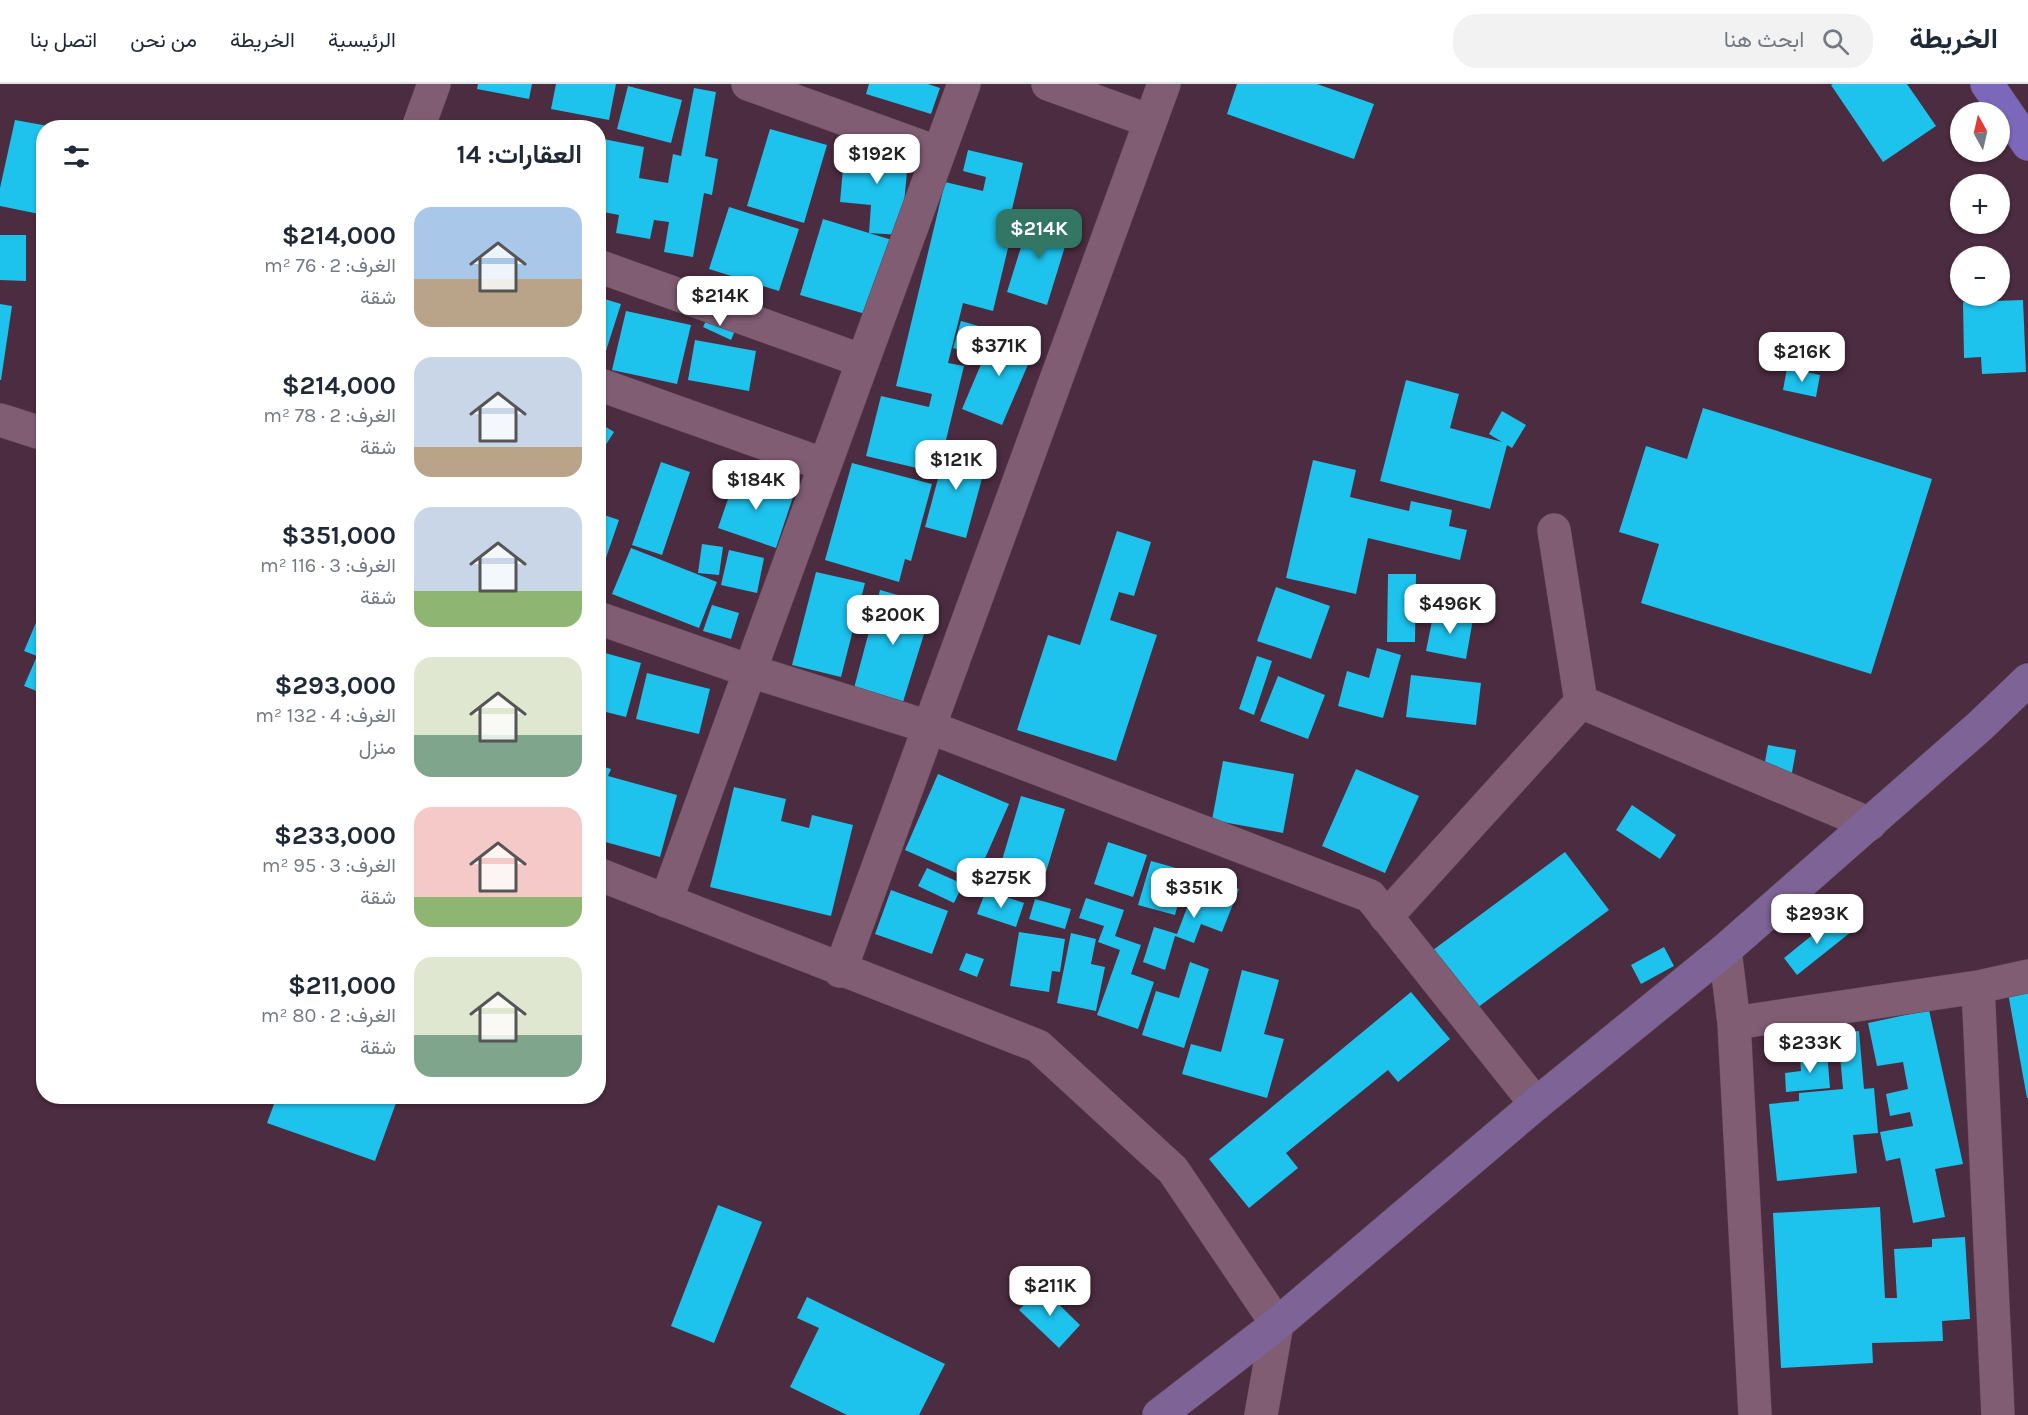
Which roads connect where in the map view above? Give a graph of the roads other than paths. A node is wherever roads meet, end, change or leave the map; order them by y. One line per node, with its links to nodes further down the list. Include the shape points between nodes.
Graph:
1 (434, 84): 7 (street)
2 (747, 84): 10 (street)
3 (964, 84): 10 (street)
4 (1048, 84): 8 (street)
5 (1164, 84): 8 (street)
6 (1987, 84): 9 (main road)
7 (421, 120)
8 (1150, 121): 22 (street)
9 (2028, 144)
10 (939, 153): 12 (street)
11 (606, 269): 12 (street)
12 (863, 361): 16 (street)
13 (606, 387): 16 (street)
14 (0, 420): 15 (street)
15 (36, 431)
16 (825, 465): 19 (street)
17 (1554, 530): 21 (street)
18 (606, 621): 19 (street)
19 (750, 671): 22 (street); 25 (street)
20 (2028, 680): 23 (main road)
21 (1581, 702): 23 (street); 26 (street)
22 (929, 727): 26 (street, via 1370,896); 28 (street)
23 (1870, 824): 27 (main road)
24 (606, 877): 25 (street)
25 (666, 901): 28 (street)
26 (1386, 917): 32 (street)
27 (1725, 950): 31 (street); 32 (main road)
28 (840, 971): 33 (street, via 1038,1046 1173,1170)
29 (2028, 976): 30 (street)
30 (1978, 987): 31 (street); 37 (street)
31 (1734, 1023): 36 (street)
32 (1536, 1104): 33 (main road)
33 (1277, 1324): 34 (main road); 35 (street)
34 (1159, 1415)
35 (1261, 1415)
36 (1755, 1415)
37 (1998, 1415)

